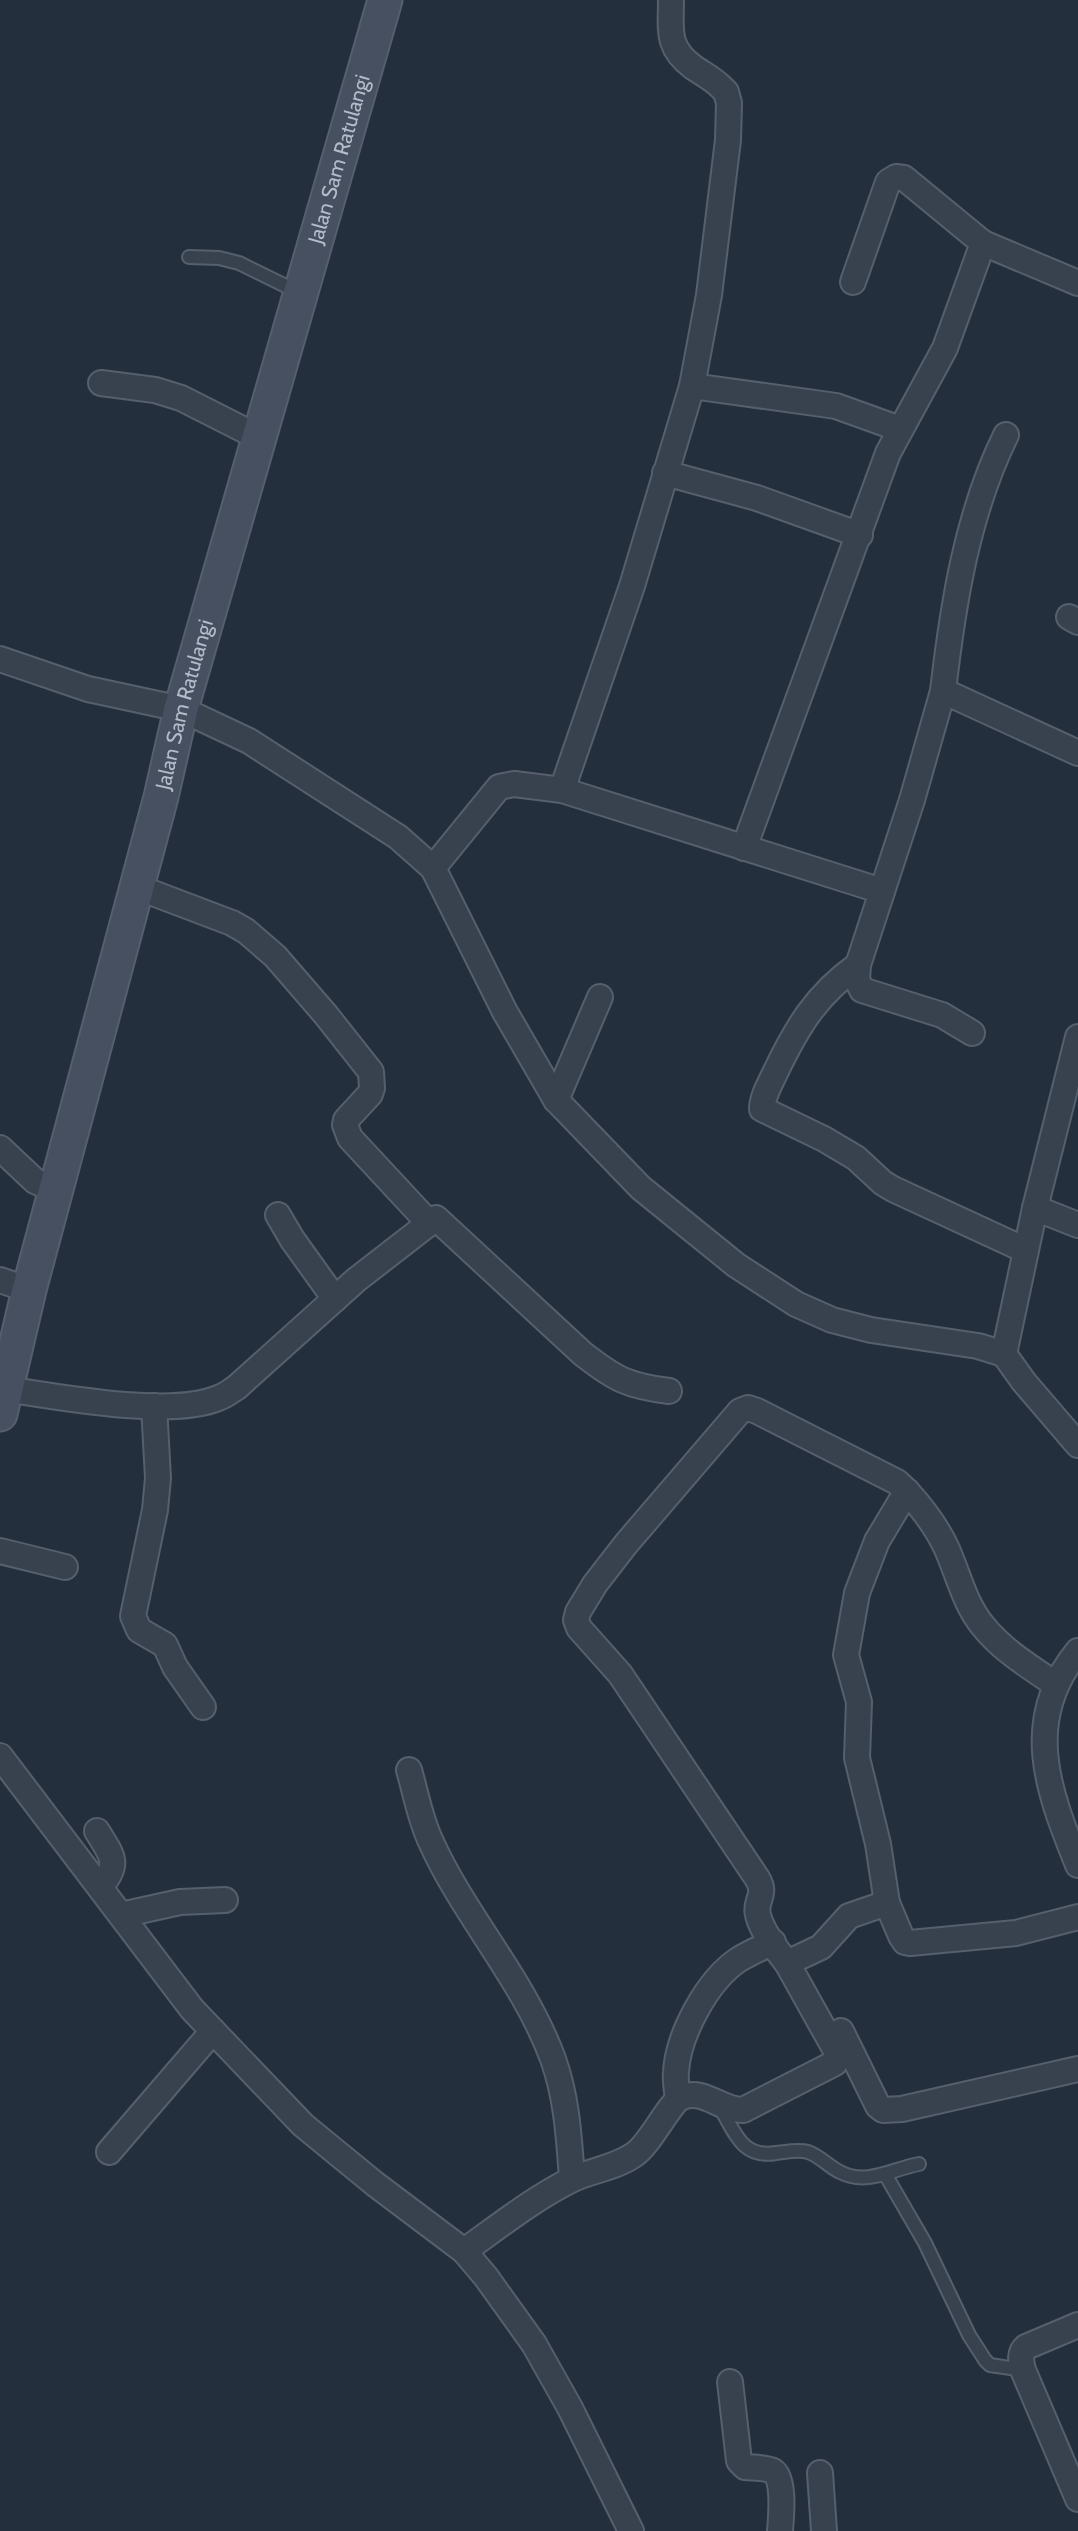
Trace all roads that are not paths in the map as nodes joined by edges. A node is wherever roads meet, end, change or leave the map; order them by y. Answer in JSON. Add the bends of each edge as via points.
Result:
{"nodes":[{"id":1,"x":385,"y":0,"type":"edge"},
{"id":2,"x":671,"y":0,"type":"edge"},
{"id":3,"x":982,"y":243,"type":"junction"},
{"id":4,"x":189,"y":257,"type":"dead end"},
{"id":5,"x":853,"y":282,"type":"dead end"},
{"id":6,"x":1078,"y":283,"type":"edge"},
{"id":7,"x":301,"y":294,"type":"junction"},
{"id":8,"x":101,"y":383,"type":"dead end"},
{"id":9,"x":692,"y":386,"type":"junction"},
{"id":10,"x":900,"y":429,"type":"junction"},
{"id":11,"x":1006,"y":435,"type":"dead end"},
{"id":12,"x":260,"y":438,"type":"junction"},
{"id":13,"x":666,"y":473,"type":"junction"},
{"id":14,"x":859,"y":535,"type":"junction"},
{"id":15,"x":0,"y":659,"type":"edge"},
{"id":16,"x":943,"y":691,"type":"junction"},
{"id":17,"x":181,"y":709,"type":"junction"},
{"id":18,"x":1078,"y":753,"type":"edge"},
{"id":19,"x":562,"y":790,"type":"junction"},
{"id":20,"x":744,"y":848,"type":"junction"},
{"id":21,"x":433,"y":868,"type":"junction"},
{"id":22,"x":137,"y":887,"type":"junction"},
{"id":23,"x":882,"y":891,"type":"junction"},
{"id":24,"x":858,"y":965,"type":"junction"},
{"id":25,"x":600,"y":997,"type":"dead end"},
{"id":26,"x":972,"y":1033,"type":"dead end"},
{"id":27,"x":1078,"y":1037,"type":"edge"},
{"id":28,"x":555,"y":1100,"type":"junction"},
{"id":29,"x":0,"y":1148,"type":"edge"},
{"id":30,"x":57,"y":1191,"type":"junction"},
{"id":31,"x":1035,"y":1208,"type":"junction"},
{"id":32,"x":278,"y":1215,"type":"dead end"},
{"id":33,"x":429,"y":1223,"type":"junction"},
{"id":34,"x":1078,"y":1225,"type":"edge"},
{"id":35,"x":1026,"y":1250,"type":"junction"},
{"id":36,"x":15,"y":1285,"type":"edge"},
{"id":37,"x":345,"y":1290,"type":"junction"},
{"id":38,"x":1004,"y":1354,"type":"junction"},
{"id":39,"x":669,"y":1391,"type":"dead end"},
{"id":40,"x":3,"y":1402,"type":"edge"},
{"id":41,"x":154,"y":1406,"type":"junction"},
{"id":42,"x":1078,"y":1445,"type":"edge"},
{"id":43,"x":907,"y":1491,"type":"junction"},
{"id":44,"x":0,"y":1551,"type":"edge"},
{"id":45,"x":65,"y":1567,"type":"dead end"},
{"id":46,"x":1078,"y":1651,"type":"edge"},
{"id":47,"x":1055,"y":1684,"type":"junction"},
{"id":48,"x":203,"y":1707,"type":"dead end"},
{"id":49,"x":0,"y":1756,"type":"edge"},
{"id":50,"x":409,"y":1770,"type":"dead end"},
{"id":51,"x":97,"y":1831,"type":"dead end"},
{"id":52,"x":1078,"y":1865,"type":"edge"},
{"id":53,"x":100,"y":1887,"type":"junction"},
{"id":54,"x":225,"y":1900,"type":"dead end"},
{"id":55,"x":887,"y":1903,"type":"junction"},
{"id":56,"x":121,"y":1915,"type":"junction"},
{"id":57,"x":1078,"y":1917,"type":"edge"},
{"id":58,"x":773,"y":1942,"type":"junction"},
{"id":59,"x":788,"y":1963,"type":"junction"},
{"id":60,"x":829,"y":2006,"type":"dead end"},
{"id":61,"x":213,"y":2031,"type":"junction"},
{"id":62,"x":844,"y":2054,"type":"junction"},
{"id":63,"x":1078,"y":2069,"type":"edge"},
{"id":64,"x":678,"y":2099,"type":"junction"},
{"id":65,"x":718,"y":2103,"type":"junction"},
{"id":66,"x":109,"y":2151,"type":"dead end"},
{"id":67,"x":915,"y":2165,"type":"dead end"},
{"id":68,"x":888,"y":2174,"type":"junction"},
{"id":69,"x":572,"y":2179,"type":"junction"},
{"id":70,"x":464,"y":2251,"type":"junction"},
{"id":71,"x":1078,"y":2325,"type":"edge"},
{"id":72,"x":1020,"y":2369,"type":"junction"},
{"id":73,"x":730,"y":2382,"type":"dead end"},
{"id":74,"x":820,"y":2473,"type":"dead end"},
{"id":75,"x":1078,"y":2499,"type":"edge"},
{"id":76,"x":631,"y":2531,"type":"edge"},
{"id":77,"x":780,"y":2531,"type":"edge"},
{"id":78,"x":824,"y":2531,"type":"edge"}],
"edges":[{"from":1,"to":7,"type":"street","name":"Jalan Sam Ratulangi"},
{"from":2,"to":9,"type":"street","via":[[674,47],[726,92],[729,111],[709,295]]},
{"from":3,"to":5,"type":"street","via":[[904,178],[896,177],[888,183]]},
{"from":3,"to":6,"type":"street"},
{"from":3,"to":10,"type":"street","via":[[945,348]]},
{"from":4,"to":7,"type":"lane","via":[[239,263]]},
{"from":7,"to":12,"type":"street","name":"Jalan Sam Ratulangi"},
{"from":8,"to":12,"type":"street","via":[[181,398]]},
{"from":9,"to":10,"type":"street","via":[[836,406]]},
{"from":9,"to":13,"type":"street"},
{"from":10,"to":14,"type":"street"},
{"from":11,"to":16,"type":"street","via":[[990,467],[964,563]]},
{"from":12,"to":17,"type":"street","name":"Jalan Sam Ratulangi"},
{"from":13,"to":14,"type":"street","via":[[757,498]]},
{"from":13,"to":19,"type":"street"},
{"from":14,"to":20,"type":"street"},
{"from":15,"to":17,"type":"street","via":[[88,689]]},
{"from":16,"to":18,"type":"street"},
{"from":16,"to":23,"type":"street"},
{"from":17,"to":21,"type":"street","via":[[280,761],[398,837]]},
{"from":17,"to":22,"type":"street","name":"Jalan Sam Ratulangi"},
{"from":19,"to":20,"type":"street"},
{"from":19,"to":21,"type":"street","via":[[514,784],[499,787]]},
{"from":20,"to":23,"type":"street"},
{"from":21,"to":28,"type":"street"},
{"from":22,"to":30,"type":"street","name":"Jalan Sam Ratulangi"},
{"from":22,"to":33,"type":"street","via":[[246,931],[275,956],[365,1062],[372,1077],[370,1094],[346,1120],[350,1139]]},
{"from":23,"to":24,"type":"street"},
{"from":24,"to":26,"type":"street","via":[[862,990],[942,1015]]},
{"from":24,"to":35,"type":"street","via":[[834,982],[802,1021],[762,1109],[856,1158],[892,1189]]},
{"from":25,"to":28,"type":"street"},
{"from":27,"to":31,"type":"street"},
{"from":28,"to":38,"type":"street","via":[[641,1188],[736,1265],[796,1304],[870,1330]]},
{"from":29,"to":30,"type":"street","via":[[35,1181]]},
{"from":30,"to":36,"type":"street","name":"Jalan Sam Ratulangi"},
{"from":31,"to":34,"type":"street"},
{"from":31,"to":35,"type":"street"},
{"from":32,"to":37,"type":"street","via":[[292,1239]]},
{"from":33,"to":37,"type":"street"},
{"from":33,"to":39,"type":"street","via":[[436,1218],[608,1373],[636,1387]]},
{"from":35,"to":38,"type":"street"},
{"from":36,"to":40,"type":"street","name":"Jalan Sam Ratulangi"},
{"from":37,"to":41,"type":"street","via":[[237,1387],[217,1399]]},
{"from":38,"to":42,"type":"street"},
{"from":40,"to":41,"type":"street","via":[[59,1398]]},
{"from":41,"to":48,"type":"street","via":[[155,1510],[133,1616],[139,1630],[165,1646]]},
{"from":43,"to":47,"type":"street","via":[[946,1547],[963,1593],[984,1627]]},
{"from":43,"to":55,"type":"street","via":[[877,1541],[857,1593],[846,1655],[859,1702],[858,1766]]},
{"from":43,"to":58,"type":"street","via":[[884,1474],[757,1411],[744,1409],[626,1544],[576,1615],[577,1625],[620,1674],[762,1886],[758,1916]]},
{"from":44,"to":45,"type":"street"},
{"from":46,"to":47,"type":"street"},
{"from":47,"to":52,"type":"street","via":[[1044,1736],[1046,1771]]},
{"from":49,"to":53,"type":"street"},
{"from":50,"to":69,"type":"street","via":[[430,1840],[535,2018],[553,2060],[568,2115]]},
{"from":51,"to":53,"type":"street","via":[[114,1865]]},
{"from":53,"to":56,"type":"street"},
{"from":54,"to":56,"type":"street","via":[[180,1902]]},
{"from":55,"to":57,"type":"street","via":[[901,1936],[910,1943],[1016,1933]]},
{"from":55,"to":59,"type":"street","via":[[849,1916],[821,1947]]},
{"from":56,"to":61,"type":"street"},
{"from":58,"to":59,"type":"street"},
{"from":58,"to":64,"type":"street","via":[[737,1961],[703,1998],[681,2042],[675,2075]]},
{"from":59,"to":62,"type":"street"},
{"from":60,"to":62,"type":"street"},
{"from":61,"to":66,"type":"street"},
{"from":61,"to":70,"type":"street","via":[[303,2125]]},
{"from":62,"to":63,"type":"street","via":[[877,2106],[890,2111]]},
{"from":62,"to":65,"type":"street","via":[[747,2109]]},
{"from":64,"to":65,"type":"street","via":[[694,2095]]},
{"from":64,"to":69,"type":"street","via":[[636,2154]]},
{"from":65,"to":68,"type":"lane","via":[[744,2146],[753,2152],[802,2151],[853,2178]]},
{"from":67,"to":68,"type":"lane"},
{"from":68,"to":72,"type":"lane","via":[[975,2345],[990,2365]]},
{"from":69,"to":70,"type":"street"},
{"from":70,"to":76,"type":"street","via":[[534,2344]]},
{"from":71,"to":72,"type":"street","via":[[1026,2347]]},
{"from":72,"to":75,"type":"street"},
{"from":73,"to":77,"type":"street","via":[[739,2460],[745,2467],[776,2473]]},
{"from":74,"to":78,"type":"street"}]}
